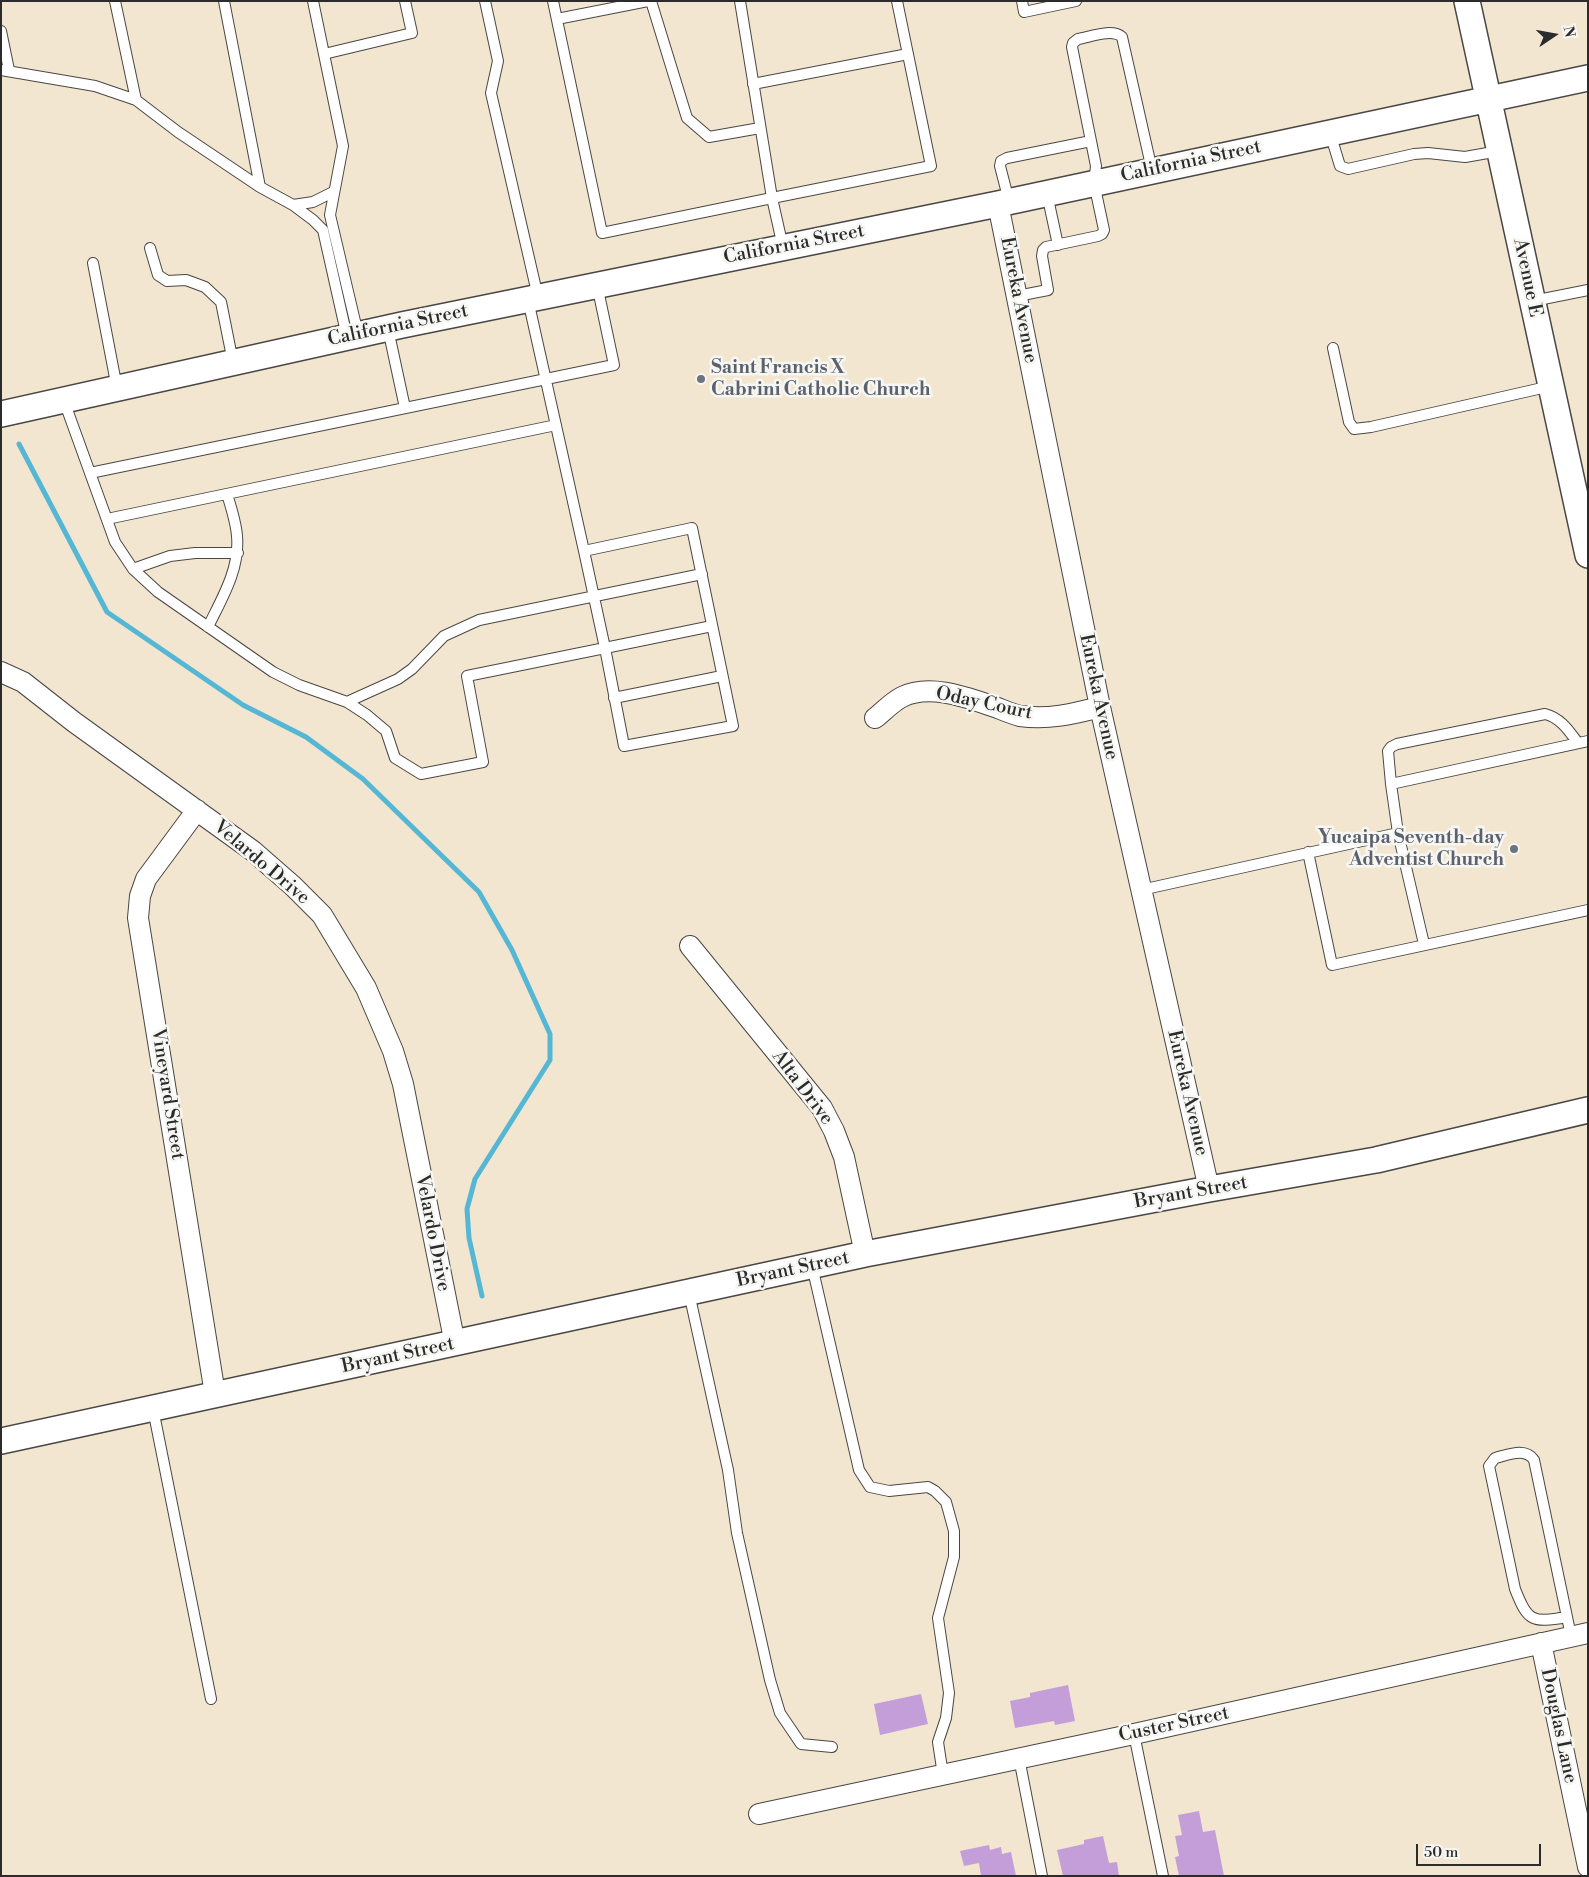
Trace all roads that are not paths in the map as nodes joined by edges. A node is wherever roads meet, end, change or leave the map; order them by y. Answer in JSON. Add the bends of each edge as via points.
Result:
{"nodes":[{"id":1,"x":115,"y":1,"type":"edge"},
{"id":2,"x":224,"y":1,"type":"edge"},
{"id":3,"x":313,"y":1,"type":"edge"},
{"id":4,"x":405,"y":1,"type":"edge"},
{"id":5,"x":485,"y":1,"type":"edge"},
{"id":6,"x":553,"y":1,"type":"edge"},
{"id":7,"x":650,"y":1,"type":"edge"},
{"id":8,"x":740,"y":1,"type":"edge"},
{"id":9,"x":897,"y":1,"type":"edge"},
{"id":10,"x":1022,"y":1,"type":"edge"},
{"id":11,"x":1076,"y":1,"type":"edge"},
{"id":12,"x":1468,"y":1,"type":"edge"},
{"id":13,"x":557,"y":19,"type":"junction"},
{"id":14,"x":1,"y":32,"type":"edge"},
{"id":15,"x":324,"y":54,"type":"junction"},
{"id":16,"x":908,"y":54,"type":"junction"},
{"id":17,"x":5,"y":70,"type":"edge"},
{"id":18,"x":1588,"y":78,"type":"edge"},
{"id":19,"x":753,"y":84,"type":"junction"},
{"id":20,"x":1488,"y":98,"type":"junction"},
{"id":21,"x":136,"y":100,"type":"junction"},
{"id":22,"x":760,"y":128,"type":"junction"},
{"id":23,"x":1330,"y":132,"type":"junction"},
{"id":24,"x":1091,"y":141,"type":"junction"},
{"id":25,"x":1499,"y":150,"type":"junction"},
{"id":26,"x":1152,"y":171,"type":"junction"},
{"id":27,"x":1094,"y":183,"type":"junction"},
{"id":28,"x":260,"y":187,"type":"junction"},
{"id":29,"x":333,"y":192,"type":"junction"},
{"id":30,"x":1046,"y":193,"type":"junction"},
{"id":31,"x":772,"y":198,"type":"junction"},
{"id":32,"x":1003,"y":203,"type":"junction"},
{"id":33,"x":293,"y":205,"type":"junction"},
{"id":34,"x":1058,"y":245,"type":"junction"},
{"id":35,"x":783,"y":247,"type":"junction"},
{"id":36,"x":150,"y":248,"type":"dead end"},
{"id":37,"x":93,"y":263,"type":"dead end"},
{"id":38,"x":596,"y":285,"type":"junction"},
{"id":39,"x":1588,"y":290,"type":"edge"},
{"id":40,"x":1017,"y":296,"type":"junction"},
{"id":41,"x":533,"y":298,"type":"junction"},
{"id":42,"x":1532,"y":302,"type":"junction"},
{"id":43,"x":387,"y":328,"type":"junction"},
{"id":44,"x":353,"y":336,"type":"junction"},
{"id":45,"x":1333,"y":348,"type":"dead end"},
{"id":46,"x":233,"y":363,"type":"junction"},
{"id":47,"x":546,"y":379,"type":"junction"},
{"id":48,"x":1551,"y":386,"type":"junction"},
{"id":49,"x":117,"y":388,"type":"junction"},
{"id":50,"x":63,"y":400,"type":"junction"},
{"id":51,"x":406,"y":408,"type":"junction"},
{"id":52,"x":1,"y":414,"type":"edge"},
{"id":53,"x":556,"y":425,"type":"junction"},
{"id":54,"x":90,"y":473,"type":"junction"},
{"id":55,"x":227,"y":494,"type":"junction"},
{"id":56,"x":107,"y":519,"type":"junction"},
{"id":57,"x":584,"y":551,"type":"junction"},
{"id":58,"x":238,"y":553,"type":"junction"},
{"id":59,"x":1588,"y":555,"type":"edge"},
{"id":60,"x":133,"y":569,"type":"junction"},
{"id":61,"x":702,"y":574,"type":"junction"},
{"id":62,"x":594,"y":596,"type":"junction"},
{"id":63,"x":712,"y":626,"type":"junction"},
{"id":64,"x":208,"y":627,"type":"junction"},
{"id":65,"x":605,"y":648,"type":"junction"},
{"id":66,"x":1,"y":672,"type":"edge"},
{"id":67,"x":722,"y":676,"type":"junction"},
{"id":68,"x":614,"y":698,"type":"junction"},
{"id":69,"x":347,"y":702,"type":"junction"},
{"id":70,"x":1100,"y":707,"type":"junction"},
{"id":71,"x":875,"y":718,"type":"dead end"},
{"id":72,"x":1583,"y":742,"type":"edge"},
{"id":73,"x":1391,"y":784,"type":"junction"},
{"id":74,"x":197,"y":810,"type":"junction"},
{"id":75,"x":1398,"y":832,"type":"junction"},
{"id":76,"x":1308,"y":852,"type":"junction"},
{"id":77,"x":1141,"y":890,"type":"junction"},
{"id":78,"x":1588,"y":910,"type":"edge"},
{"id":79,"x":1424,"y":944,"type":"junction"},
{"id":80,"x":690,"y":946,"type":"dead end"},
{"id":81,"x":1588,"y":1110,"type":"edge"},
{"id":82,"x":1209,"y":1189,"type":"junction"},
{"id":83,"x":865,"y":1254,"type":"junction"},
{"id":84,"x":812,"y":1266,"type":"junction"},
{"id":85,"x":690,"y":1293,"type":"junction"},
{"id":86,"x":454,"y":1344,"type":"junction"},
{"id":87,"x":215,"y":1394,"type":"junction"},
{"id":88,"x":152,"y":1408,"type":"junction"},
{"id":89,"x":1,"y":1441,"type":"edge"},
{"id":90,"x":1575,"y":1629,"type":"edge"},
{"id":91,"x":1541,"y":1643,"type":"junction"},
{"id":92,"x":211,"y":1699,"type":"dead end"},
{"id":93,"x":1134,"y":1734,"type":"junction"},
{"id":94,"x":832,"y":1747,"type":"dead end"},
{"id":95,"x":1019,"y":1758,"type":"junction"},
{"id":96,"x":943,"y":1774,"type":"junction"},
{"id":97,"x":759,"y":1814,"type":"dead end"},
{"id":98,"x":1588,"y":1867,"type":"edge"},
{"id":99,"x":1042,"y":1876,"type":"edge"},
{"id":100,"x":1164,"y":1876,"type":"edge"}],
"edges":[{"from":1,"to":21,"type":"lane"},
{"from":2,"to":28,"type":"lane"},
{"from":3,"to":15,"type":"lane"},
{"from":4,"to":15,"type":"lane","via":[[412,33]]},
{"from":5,"to":41,"type":"lane","via":[[498,60],[491,93]]},
{"from":6,"to":13,"type":"lane"},
{"from":7,"to":13,"type":"lane"},
{"from":7,"to":22,"type":"lane","via":[[687,118],[709,137]]},
{"from":8,"to":19,"type":"lane"},
{"from":9,"to":16,"type":"lane"},
{"from":10,"to":11,"type":"lane","via":[[1024,12]]},
{"from":12,"to":20,"type":"street","name":"Avenue E"},
{"from":13,"to":31,"type":"lane","via":[[602,234]]},
{"from":14,"to":17,"type":"lane"},
{"from":15,"to":29,"type":"lane","via":[[343,146]]},
{"from":16,"to":19,"type":"lane"},
{"from":16,"to":31,"type":"lane","via":[[931,166]]},
{"from":17,"to":21,"type":"lane","via":[[95,86]]},
{"from":18,"to":20,"type":"street","name":"California Street"},
{"from":19,"to":22,"type":"lane"},
{"from":20,"to":23,"type":"street","name":"California Street"},
{"from":20,"to":25,"type":"street","name":"Avenue E"},
{"from":21,"to":28,"type":"lane"},
{"from":22,"to":31,"type":"lane"},
{"from":23,"to":25,"type":"lane","via":[[1340,166],[1348,169],[1414,154],[1465,157]]},
{"from":23,"to":26,"type":"street","name":"California Street"},
{"from":24,"to":26,"type":"lane","via":[[1072,47],[1078,39],[1118,33],[1122,37]]},
{"from":24,"to":27,"type":"lane","via":[[1096,166]]},
{"from":24,"to":32,"type":"lane","via":[[1001,161]]},
{"from":25,"to":42,"type":"street","name":"Avenue E"},
{"from":26,"to":27,"type":"street","name":"California Street"},
{"from":27,"to":30,"type":"street","name":"California Street"},
{"from":27,"to":34,"type":"lane","via":[[1104,230],[1102,234]]},
{"from":28,"to":33,"type":"lane"},
{"from":29,"to":33,"type":"lane","via":[[313,202]]},
{"from":29,"to":44,"type":"lane","via":[[330,214]]},
{"from":30,"to":32,"type":"street","name":"California Street"},
{"from":30,"to":34,"type":"lane"},
{"from":31,"to":35,"type":"lane"},
{"from":32,"to":35,"type":"street","name":"California Street"},
{"from":32,"to":40,"type":"street","name":"Eureka Avenue"},
{"from":33,"to":44,"type":"lane","via":[[323,230]]},
{"from":34,"to":40,"type":"lane","via":[[1043,250],[1048,290]]},
{"from":35,"to":38,"type":"street","name":"California Street"},
{"from":36,"to":46,"type":"lane","via":[[158,275],[167,281],[186,280],[205,287],[221,302]]},
{"from":37,"to":49,"type":"lane"},
{"from":38,"to":41,"type":"street","name":"California Street"},
{"from":38,"to":47,"type":"lane","via":[[614,365]]},
{"from":39,"to":42,"type":"lane"},
{"from":40,"to":70,"type":"street","name":"Eureka Avenue"},
{"from":41,"to":43,"type":"street","name":"California Street"},
{"from":41,"to":47,"type":"lane"},
{"from":42,"to":48,"type":"street","name":"Avenue E"},
{"from":43,"to":44,"type":"street","name":"California Street"},
{"from":43,"to":51,"type":"lane"},
{"from":44,"to":46,"type":"street","name":"California Street"},
{"from":45,"to":48,"type":"lane","via":[[1349,422],[1354,429]]},
{"from":46,"to":49,"type":"street","name":"California Street"},
{"from":47,"to":51,"type":"lane"},
{"from":47,"to":53,"type":"lane"},
{"from":48,"to":59,"type":"street","name":"Avenue E"},
{"from":49,"to":50,"type":"street","name":"California Street"},
{"from":50,"to":52,"type":"street","name":"California Street"},
{"from":50,"to":54,"type":"lane"},
{"from":51,"to":54,"type":"lane"},
{"from":53,"to":55,"type":"lane"},
{"from":53,"to":57,"type":"lane"},
{"from":54,"to":56,"type":"lane"},
{"from":55,"to":56,"type":"lane"},
{"from":55,"to":58,"type":"lane"},
{"from":56,"to":60,"type":"lane","via":[[116,542]]},
{"from":57,"to":61,"type":"lane","via":[[692,528]]},
{"from":57,"to":62,"type":"lane"},
{"from":58,"to":60,"type":"lane","via":[[170,556]]},
{"from":58,"to":64,"type":"lane","via":[[230,581]]},
{"from":60,"to":64,"type":"lane","via":[[158,592]]},
{"from":61,"to":62,"type":"lane"},
{"from":61,"to":63,"type":"lane"},
{"from":62,"to":65,"type":"lane"},
{"from":62,"to":69,"type":"lane","via":[[464,625],[444,636],[405,674]]},
{"from":63,"to":65,"type":"lane"},
{"from":63,"to":67,"type":"lane"},
{"from":64,"to":69,"type":"lane","via":[[273,672]]},
{"from":65,"to":68,"type":"lane"},
{"from":65,"to":69,"type":"lane","via":[[467,676],[483,762],[421,774],[395,758],[386,731]]},
{"from":66,"to":74,"type":"street","name":"Velardo Drive","via":[[23,682]]},
{"from":67,"to":68,"type":"lane"},
{"from":67,"to":68,"type":"lane","via":[[733,726],[624,746]]},
{"from":70,"to":71,"type":"street","name":"Oday Court","via":[[1063,716],[1019,716],[974,700],[929,692],[902,697]]},
{"from":70,"to":77,"type":"street","name":"Eureka Avenue"},
{"from":72,"to":73,"type":"lane"},
{"from":72,"to":73,"type":"lane","via":[[1562,722],[1545,714],[1397,744],[1388,751]]},
{"from":73,"to":75,"type":"lane"},
{"from":74,"to":86,"type":"street","name":"Velardo Drive","via":[[260,857],[322,915],[366,988],[393,1051],[403,1084]]},
{"from":74,"to":87,"type":"street","name":"Vineyard Street","via":[[146,879],[138,918]]},
{"from":75,"to":76,"type":"lane"},
{"from":75,"to":79,"type":"lane"},
{"from":76,"to":77,"type":"lane"},
{"from":76,"to":79,"type":"lane","via":[[1332,965]]},
{"from":77,"to":82,"type":"street","name":"Eureka Avenue"},
{"from":78,"to":79,"type":"lane"},
{"from":80,"to":83,"type":"street","name":"Alta Drive","via":[[822,1108],[844,1157]]},
{"from":81,"to":82,"type":"street","name":"Bryant Street","via":[[1376,1160]]},
{"from":82,"to":83,"type":"street","name":"Bryant Street"},
{"from":83,"to":84,"type":"street","name":"Bryant Street"},
{"from":84,"to":85,"type":"street","name":"Bryant Street"},
{"from":84,"to":96,"type":"lane","via":[[859,1470],[870,1487],[890,1491],[928,1487],[935,1491],[946,1502],[954,1531],[954,1557],[938,1618],[949,1693],[946,1718],[938,1742]]},
{"from":85,"to":86,"type":"street","name":"Bryant Street"},
{"from":85,"to":94,"type":"lane","via":[[728,1470],[737,1533],[780,1713],[801,1744]]},
{"from":86,"to":87,"type":"street","name":"Bryant Street"},
{"from":87,"to":88,"type":"street","name":"Bryant Street"},
{"from":88,"to":89,"type":"street","name":"Bryant Street"},
{"from":88,"to":92,"type":"lane"},
{"from":90,"to":90,"type":"lane","via":[[1560,1582],[1534,1460],[1524,1452],[1495,1458],[1489,1466],[1515,1589],[1521,1603],[1534,1619]]},
{"from":90,"to":91,"type":"street","name":"Custer Street"},
{"from":91,"to":93,"type":"street","name":"Custer Street"},
{"from":91,"to":98,"type":"street","name":"Douglas Lane"},
{"from":93,"to":95,"type":"street","name":"Custer Street"},
{"from":93,"to":100,"type":"lane"},
{"from":95,"to":96,"type":"street","name":"Custer Street"},
{"from":95,"to":99,"type":"lane"},
{"from":96,"to":97,"type":"street","name":"Custer Street"}]}
